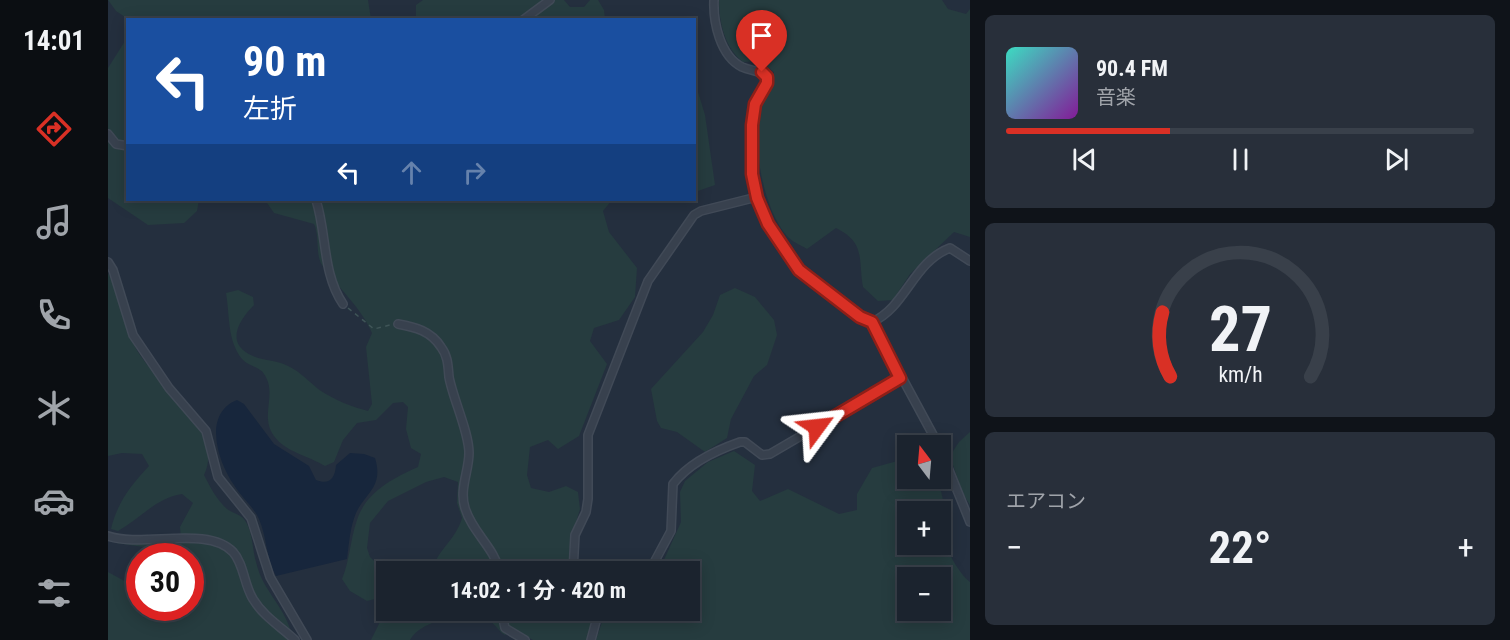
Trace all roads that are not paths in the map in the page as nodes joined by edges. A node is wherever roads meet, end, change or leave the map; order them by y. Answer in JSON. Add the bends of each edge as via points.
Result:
{"nodes":[{"id":1,"x":550,"y":0,"type":"edge"},
{"id":2,"x":714,"y":0,"type":"edge"},
{"id":3,"x":526,"y":18,"type":"edge"},
{"id":4,"x":108,"y":134,"type":"edge"},
{"id":5,"x":126,"y":146,"type":"edge"},
{"id":6,"x":757,"y":198,"type":"junction"},
{"id":7,"x":316,"y":201,"type":"edge"},
{"id":8,"x":970,"y":261,"type":"edge"},
{"id":9,"x":108,"y":262,"type":"edge"},
{"id":10,"x":343,"y":304,"type":"road end"},
{"id":11,"x":872,"y":322,"type":"junction"},
{"id":12,"x":398,"y":324,"type":"road end"},
{"id":13,"x":900,"y":378,"type":"junction"},
{"id":14,"x":933,"y":435,"type":"edge"},
{"id":15,"x":951,"y":474,"type":"edge"},
{"id":16,"x":970,"y":522,"type":"edge"},
{"id":17,"x":108,"y":536,"type":"edge"},
{"id":18,"x":496,"y":561,"type":"edge"},
{"id":19,"x":574,"y":561,"type":"edge"},
{"id":20,"x":656,"y":561,"type":"edge"},
{"id":21,"x":503,"y":621,"type":"edge"},
{"id":22,"x":594,"y":621,"type":"edge"},
{"id":23,"x":295,"y":640,"type":"edge"},
{"id":24,"x":307,"y":640,"type":"edge"},
{"id":25,"x":525,"y":640,"type":"edge"},
{"id":26,"x":591,"y":640,"type":"edge"}],
"edges":[{"from":1,"to":3,"type":"street"},
{"from":2,"to":6,"type":"street","via":[[721,43],[727,54],[738,65],[767,77],[755,104],[752,125],[752,174]]},
{"from":4,"to":5,"type":"street","via":[[116,144]]},
{"from":6,"to":11,"type":"street","via":[[768,224],[799,270]]},
{"from":6,"to":19,"type":"street","via":[[694,215],[648,281],[588,435],[588,499],[575,535]]},
{"from":7,"to":10,"type":"street","via":[[330,271]]},
{"from":8,"to":11,"type":"street","via":[[950,248],[942,251],[916,274],[893,307]]},
{"from":9,"to":24,"type":"street","via":[[133,335],[169,388],[206,430],[218,477],[251,518],[270,577]]},
{"from":11,"to":13,"type":"street"},
{"from":12,"to":18,"type":"street","via":[[419,328],[440,344],[447,356],[469,453],[464,474],[464,506]]},
{"from":13,"to":14,"type":"street"},
{"from":13,"to":20,"type":"street","via":[[770,454],[740,442],[704,459],[677,478],[673,484],[671,531]]},
{"from":15,"to":16,"type":"street"},
{"from":17,"to":23,"type":"street","via":[[203,539],[225,547],[237,559],[260,610]]},
{"from":21,"to":25,"type":"street","via":[[505,628]]},
{"from":22,"to":26,"type":"street"}]}
